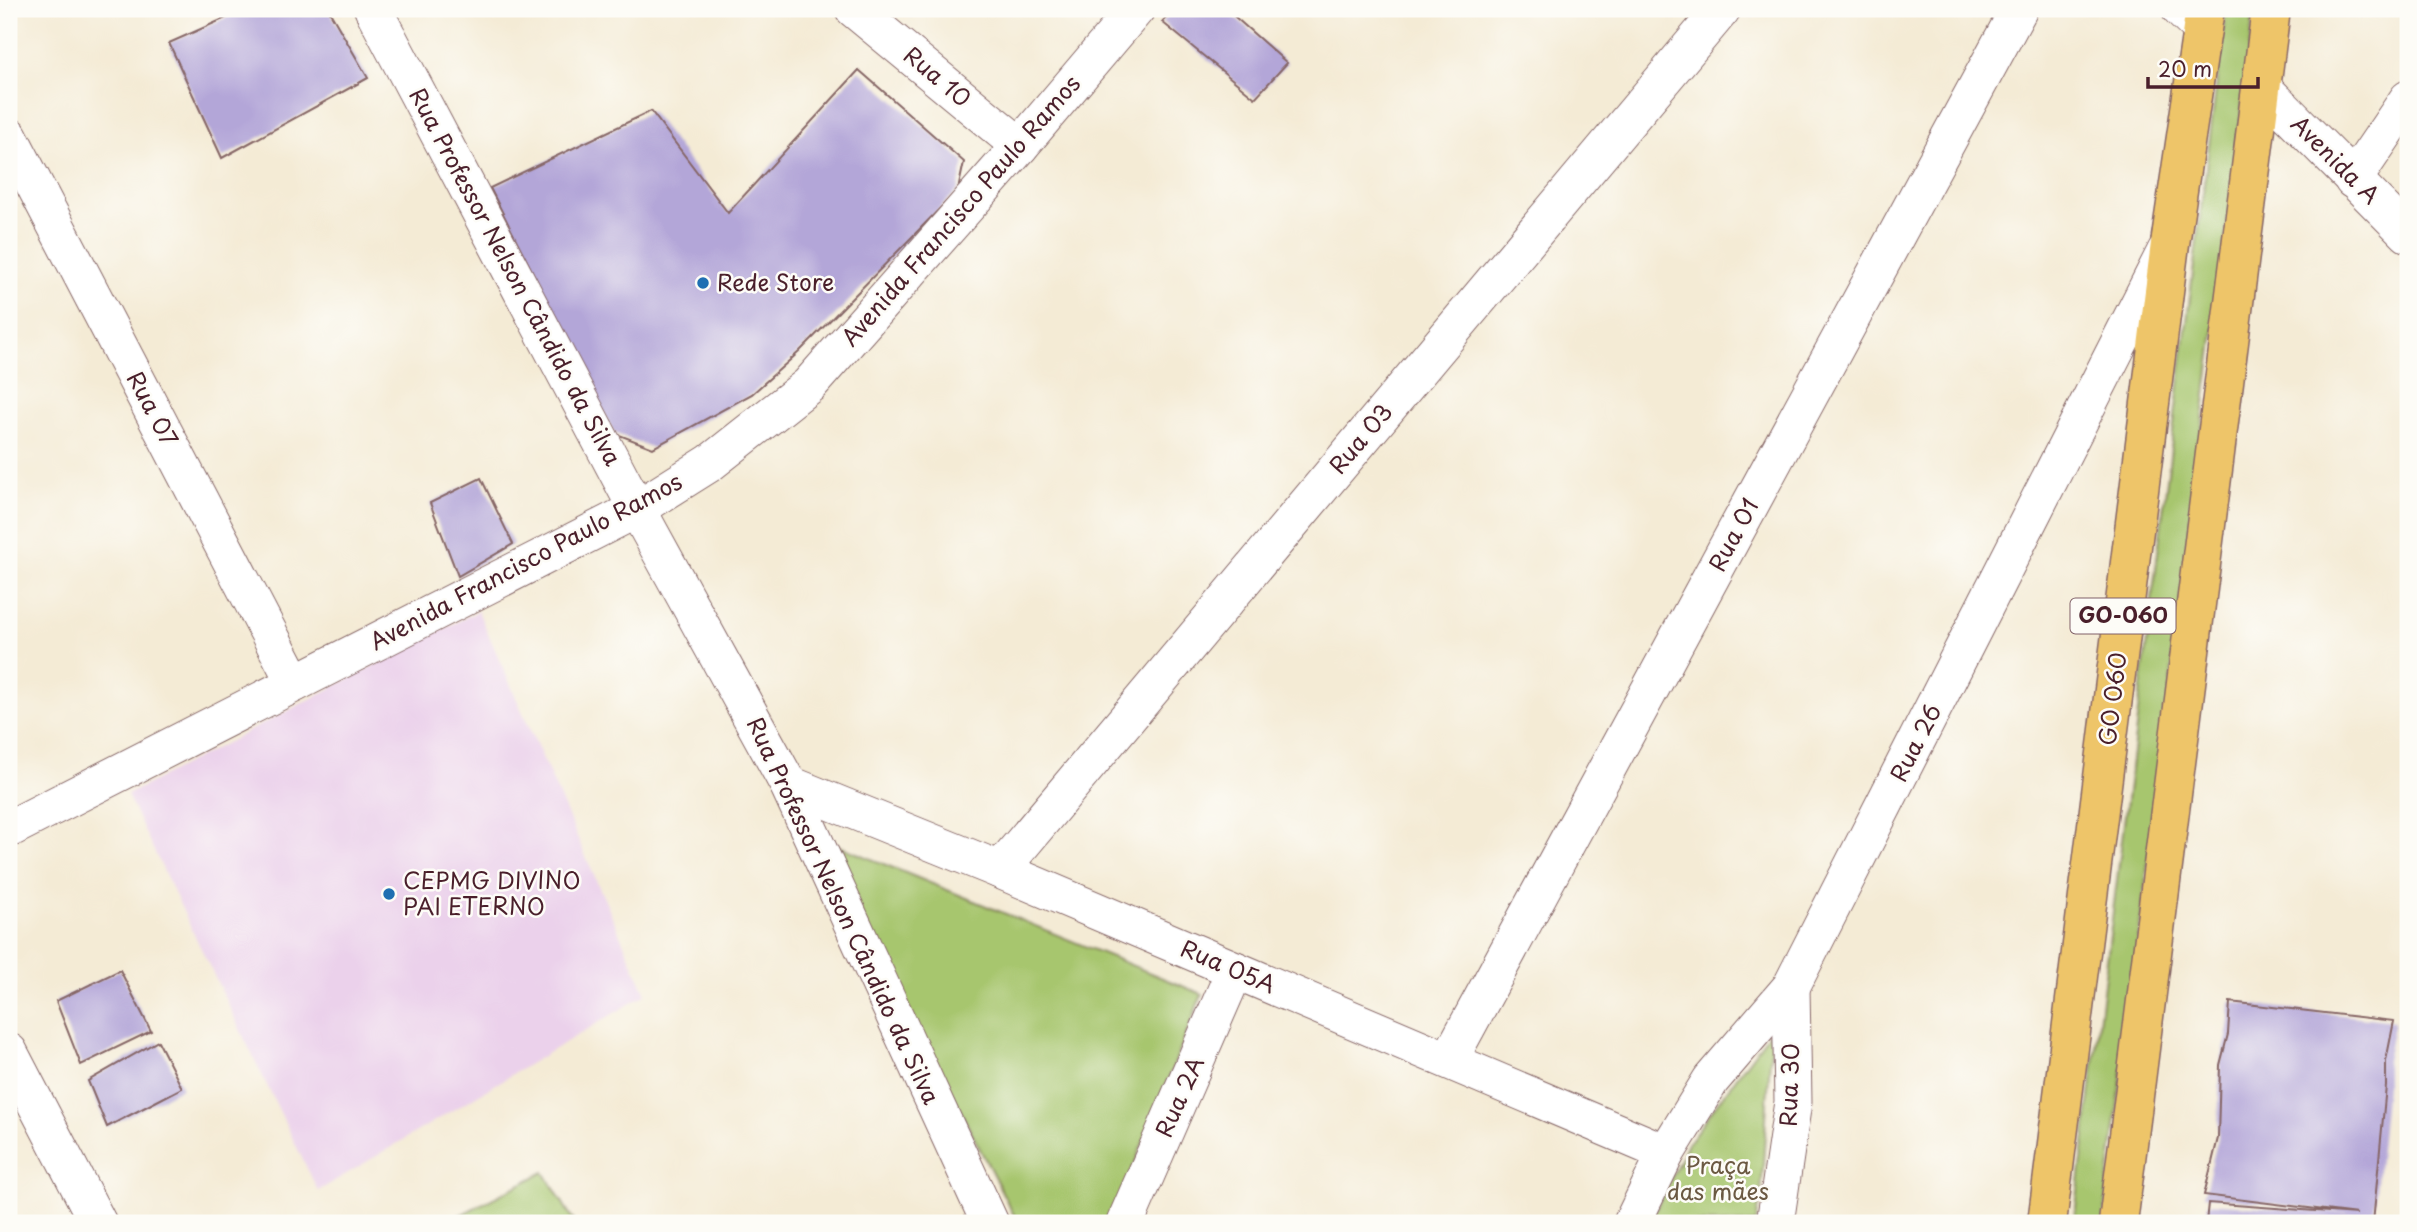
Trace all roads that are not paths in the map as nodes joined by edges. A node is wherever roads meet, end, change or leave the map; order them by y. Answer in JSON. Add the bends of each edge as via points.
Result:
{"nodes":[{"id":1,"x":373,"y":9,"type":"edge"},
{"id":2,"x":854,"y":9,"type":"edge"},
{"id":3,"x":1136,"y":9,"type":"edge"},
{"id":4,"x":1722,"y":9,"type":"edge"},
{"id":5,"x":2019,"y":9,"type":"edge"},
{"id":6,"x":2271,"y":9,"type":"edge"},
{"id":7,"x":2196,"y":16,"type":"edge"},
{"id":8,"x":2261,"y":86,"type":"junction"},
{"id":9,"x":2408,"y":99,"type":"edge"},
{"id":10,"x":9,"y":136,"type":"edge"},
{"id":11,"x":1020,"y":146,"type":"junction"},
{"id":12,"x":2353,"y":180,"type":"junction"},
{"id":13,"x":2408,"y":234,"type":"edge"},
{"id":14,"x":2170,"y":244,"type":"junction"},
{"id":15,"x":637,"y":509,"type":"junction"},
{"id":16,"x":295,"y":683,"type":"junction"},
{"id":17,"x":788,"y":784,"type":"junction"},
{"id":18,"x":9,"y":829,"type":"edge"},
{"id":19,"x":1000,"y":870,"type":"junction"},
{"id":20,"x":1235,"y":970,"type":"junction"},
{"id":21,"x":1791,"y":987,"type":"junction"},
{"id":22,"x":9,"y":1052,"type":"edge"},
{"id":23,"x":1449,"y":1060,"type":"junction"},
{"id":24,"x":1666,"y":1153,"type":"junction"},
{"id":25,"x":98,"y":1223,"type":"edge"},
{"id":26,"x":990,"y":1223,"type":"edge"},
{"id":27,"x":1125,"y":1223,"type":"edge"},
{"id":28,"x":1632,"y":1223,"type":"edge"},
{"id":29,"x":1775,"y":1223,"type":"edge"},
{"id":30,"x":2048,"y":1223,"type":"edge"},
{"id":31,"x":2118,"y":1223,"type":"edge"}],
"edges":[{"from":1,"to":15,"type":"street","name":"Rua Professor Nelson Cândido da Silva"},
{"from":2,"to":11,"type":"street","name":"Rua 10"},
{"from":3,"to":11,"type":"street","name":"Avenida Francisco Paulo Ramos"},
{"from":4,"to":19,"type":"street","name":"Rua 03"},
{"from":5,"to":23,"type":"street","name":"Rua 01"},
{"from":6,"to":8,"type":"main road","number":"GO-060"},
{"from":7,"to":14,"type":"main road","name":"GO 060","number":"GO-060"},
{"from":8,"to":12,"type":"street","name":"Avenida A"},
{"from":8,"to":31,"type":"main road","number":"GO-060"},
{"from":9,"to":12,"type":"street"},
{"from":10,"to":16,"type":"street","name":"Rua 07"},
{"from":11,"to":15,"type":"street","name":"Avenida Francisco Paulo Ramos","via":[[809,385],[710,463]]},
{"from":12,"to":13,"type":"street","name":"Avenida A"},
{"from":14,"to":21,"type":"street","name":"Rua 26"},
{"from":14,"to":30,"type":"main road","name":"GO 060","number":"GO-060"},
{"from":15,"to":16,"type":"street","name":"Avenida Francisco Paulo Ramos"},
{"from":15,"to":17,"type":"street","name":"Rua Professor Nelson Cândido da Silva"},
{"from":16,"to":18,"type":"street","name":"Avenida Francisco Paulo Ramos"},
{"from":17,"to":19,"type":"street","name":"Rua 05A"},
{"from":17,"to":26,"type":"street","name":"Rua Professor Nelson Cândido da Silva"},
{"from":19,"to":20,"type":"street","name":"Rua 05A"},
{"from":20,"to":23,"type":"street","name":"Rua 05A"},
{"from":20,"to":27,"type":"street","name":"Rua 2A"},
{"from":21,"to":24,"type":"street","name":"Rua 26","via":[[1711,1080]]},
{"from":21,"to":29,"type":"street","name":"Rua 30","via":[[1793,1102]]},
{"from":22,"to":25,"type":"street"},
{"from":23,"to":24,"type":"street","name":"Rua 05A"},
{"from":24,"to":28,"type":"street","name":"Rua 26"}]}
